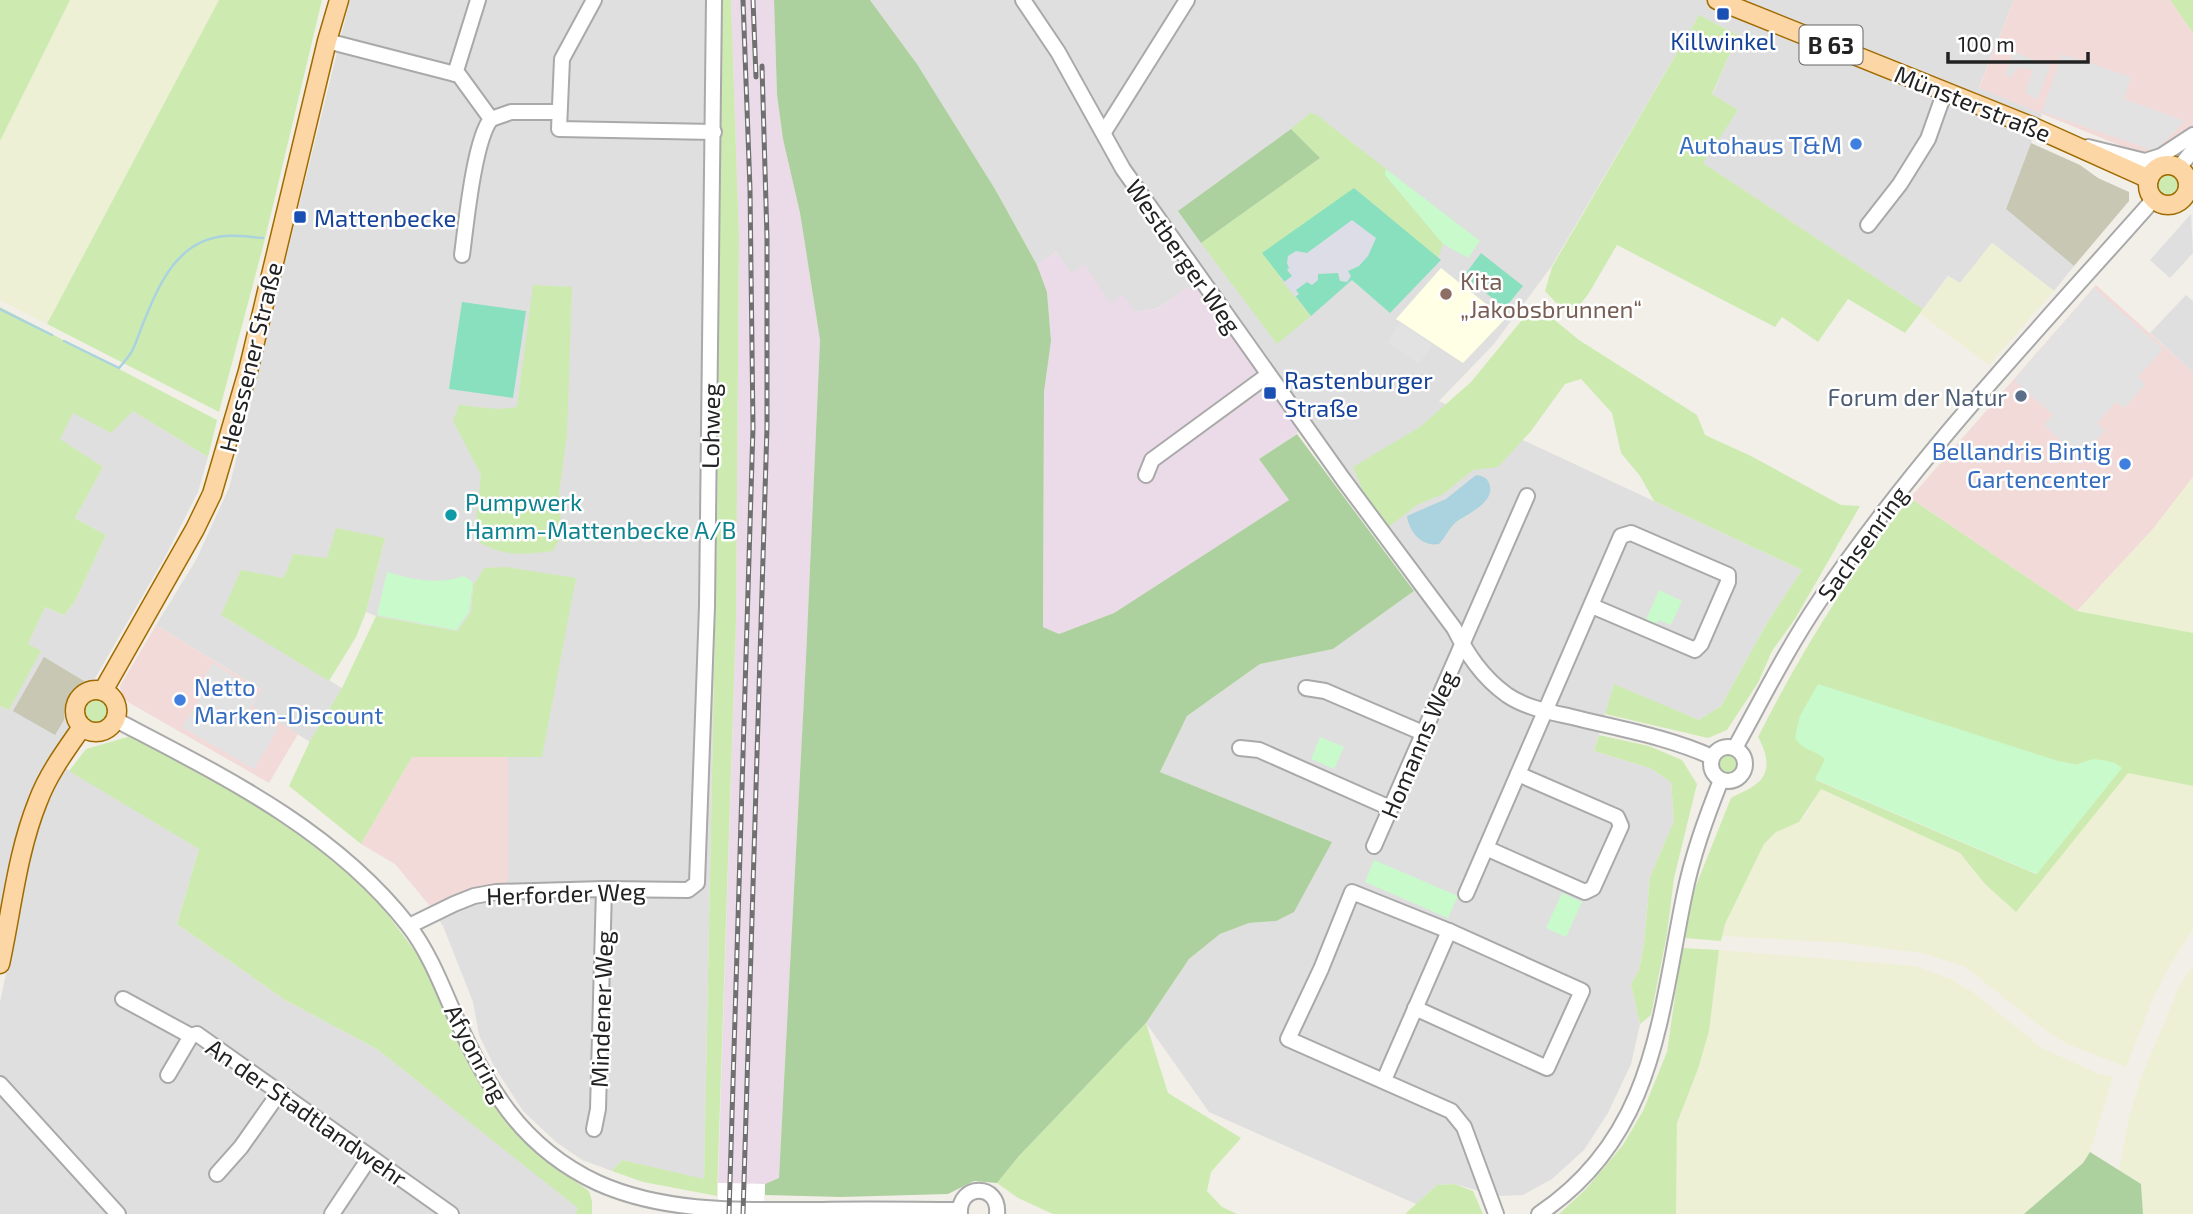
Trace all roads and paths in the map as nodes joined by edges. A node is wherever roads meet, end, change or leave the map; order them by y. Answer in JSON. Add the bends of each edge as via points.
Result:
{"nodes":[{"id":1,"x":339,"y":0,"type":"edge"},
{"id":2,"x":478,"y":0,"type":"edge"},
{"id":3,"x":594,"y":0,"type":"edge"},
{"id":4,"x":714,"y":0,"type":"edge"},
{"id":5,"x":1023,"y":0,"type":"edge"},
{"id":6,"x":1187,"y":0,"type":"edge"},
{"id":7,"x":1717,"y":0,"type":"edge"},
{"id":8,"x":327,"y":41,"type":"junction"},
{"id":9,"x":454,"y":74,"type":"junction"},
{"id":10,"x":1945,"y":91,"type":"junction"},
{"id":11,"x":559,"y":112,"type":"junction"},
{"id":12,"x":491,"y":119,"type":"junction"},
{"id":13,"x":714,"y":132,"type":"junction"},
{"id":14,"x":1104,"y":132,"type":"junction"},
{"id":15,"x":2193,"y":135,"type":"edge"},
{"id":16,"x":2074,"y":145,"type":"junction"},
{"id":17,"x":2193,"y":150,"type":"edge"},
{"id":18,"x":2178,"y":169,"type":"junction"},
{"id":19,"x":2149,"y":179,"type":"junction"},
{"id":20,"x":2189,"y":198,"type":"edge"},
{"id":21,"x":2154,"y":199,"type":"junction"},
{"id":22,"x":1868,"y":225,"type":"dead end"},
{"id":23,"x":462,"y":255,"type":"dead end"},
{"id":24,"x":1268,"y":374,"type":"junction"},
{"id":25,"x":1146,"y":475,"type":"dead end"},
{"id":26,"x":1527,"y":496,"type":"dead end"},
{"id":27,"x":1592,"y":606,"type":"junction"},
{"id":28,"x":1462,"y":643,"type":"junction"},
{"id":29,"x":1306,"y":688,"type":"dead end"},
{"id":30,"x":103,"y":691,"type":"junction"},
{"id":31,"x":1546,"y":711,"type":"junction"},
{"id":32,"x":116,"y":720,"type":"junction"},
{"id":33,"x":82,"y":727,"type":"junction"},
{"id":34,"x":1423,"y":733,"type":"junction"},
{"id":35,"x":1240,"y":748,"type":"dead end"},
{"id":36,"x":1735,"y":748,"type":"junction"},
{"id":37,"x":1712,"y":757,"type":"junction"},
{"id":38,"x":1518,"y":774,"type":"junction"},
{"id":39,"x":1721,"y":780,"type":"junction"},
{"id":40,"x":1390,"y":808,"type":"junction"},
{"id":41,"x":1374,"y":846,"type":"dead end"},
{"id":42,"x":1486,"y":848,"type":"junction"},
{"id":43,"x":604,"y":889,"type":"junction"},
{"id":44,"x":688,"y":890,"type":"joint"},
{"id":45,"x":1466,"y":894,"type":"dead end"},
{"id":46,"x":409,"y":926,"type":"junction"},
{"id":47,"x":1449,"y":931,"type":"junction"},
{"id":48,"x":0,"y":964,"type":"edge"},
{"id":49,"x":123,"y":999,"type":"dead end"},
{"id":50,"x":1415,"y":1009,"type":"junction"},
{"id":51,"x":191,"y":1036,"type":"junction"},
{"id":52,"x":168,"y":1075,"type":"dead end"},
{"id":53,"x":1384,"y":1080,"type":"junction"},
{"id":54,"x":0,"y":1084,"type":"edge"},
{"id":55,"x":279,"y":1093,"type":"junction"},
{"id":56,"x":594,"y":1129,"type":"dead end"},
{"id":57,"x":370,"y":1157,"type":"junction"},
{"id":58,"x":217,"y":1174,"type":"dead end"},
{"id":59,"x":960,"y":1212,"type":"edge"},
{"id":60,"x":1002,"y":1213,"type":"edge"},
{"id":61,"x":118,"y":1214,"type":"edge"},
{"id":62,"x":332,"y":1214,"type":"edge"},
{"id":63,"x":451,"y":1214,"type":"edge"},
{"id":64,"x":1496,"y":1214,"type":"edge"},
{"id":65,"x":1539,"y":1214,"type":"edge"}],
"edges":[{"from":1,"to":8,"type":"main road","name":"Heessener Straße"},
{"from":2,"to":9,"type":"street"},
{"from":3,"to":11,"type":"street","via":[[562,60]]},
{"from":4,"to":13,"type":"street","name":"Lohweg"},
{"from":5,"to":14,"type":"street","name":"Westberger Weg"},
{"from":6,"to":14,"type":"street"},
{"from":7,"to":10,"type":"main road","name":"Münsterstraße","number":"B 63"},
{"from":8,"to":9,"type":"street"},
{"from":8,"to":30,"type":"main road","name":"Heessener Straße","via":[[248,371],[212,494]]},
{"from":9,"to":12,"type":"street"},
{"from":10,"to":16,"type":"main road","name":"Münsterstraße","number":"B 63"},
{"from":10,"to":22,"type":"street","via":[[1928,139]]},
{"from":11,"to":12,"type":"street","via":[[511,112]]},
{"from":11,"to":13,"type":"street","via":[[559,129]]},
{"from":12,"to":23,"type":"street","via":[[478,149]]},
{"from":13,"to":44,"type":"street","name":"Lohweg","via":[[702,767],[698,876],[694,888]]},
{"from":14,"to":24,"type":"street","name":"Westberger Weg","via":[[1123,169]]},
{"from":15,"to":16,"type":"street","via":[[2145,161]]},
{"from":16,"to":19,"type":"main road","name":"Münsterstraße","number":"B 63"},
{"from":17,"to":18,"type":"street"},
{"from":18,"to":19,"type":"main road","via":[[2159,167]]},
{"from":18,"to":20,"type":"main road","via":[[2186,179]]},
{"from":19,"to":21,"type":"main road"},
{"from":20,"to":21,"type":"main road","via":[[2168,205]]},
{"from":21,"to":36,"type":"street","name":"Sachsenring","via":[[1968,406],[1893,499],[1819,602]]},
{"from":24,"to":25,"type":"street","via":[[1152,460]]},
{"from":24,"to":28,"type":"street","name":"Westberger Weg"},
{"from":26,"to":28,"type":"street","name":"Homanns Weg"},
{"from":27,"to":27,"type":"street","via":[[1626,533],[1728,575],[1695,650]]},
{"from":27,"to":31,"type":"street"},
{"from":28,"to":31,"type":"street","name":"Westberger Weg","via":[[1490,682],[1516,700]]},
{"from":28,"to":34,"type":"street","name":"Homanns Weg"},
{"from":29,"to":34,"type":"street","via":[[1325,691]]},
{"from":30,"to":32,"type":"main road","via":[[117,706]]},
{"from":30,"to":33,"type":"main road","name":"Heessener Straße","via":[[89,691],[78,701],[75,715]]},
{"from":31,"to":37,"type":"street","name":"Westberger Weg","via":[[1681,744]]},
{"from":31,"to":38,"type":"street"},
{"from":32,"to":33,"type":"main road","via":[[101,732]]},
{"from":32,"to":46,"type":"street","name":"Afyonring","via":[[265,802],[320,838],[358,870]]},
{"from":33,"to":48,"type":"main road","via":[[38,799]]},
{"from":34,"to":40,"type":"street","name":"Homanns Weg"},
{"from":35,"to":40,"type":"street","via":[[1259,750]]},
{"from":36,"to":37,"type":"street","via":[[1722,748]]},
{"from":36,"to":39,"type":"street","via":[[1744,756],[1744,772],[1737,779]]},
{"from":37,"to":39,"type":"street","via":[[1712,771]]},
{"from":38,"to":42,"type":"street"},
{"from":38,"to":42,"type":"street","via":[[1617,817],[1621,825],[1593,888],[1585,891]]},
{"from":39,"to":65,"type":"street","via":[[1690,870],[1662,1020],[1646,1075],[1617,1135],[1585,1176]]},
{"from":40,"to":41,"type":"street","name":"Homanns Weg"},
{"from":42,"to":45,"type":"street"},
{"from":43,"to":44,"type":"street","name":"Herforder Weg"},
{"from":43,"to":46,"type":"street","name":"Herforder Weg","via":[[496,892],[454,904]]},
{"from":43,"to":56,"type":"street","name":"Mindener Weg"},
{"from":46,"to":59,"type":"street","name":"Afyonring","via":[[494,1094],[533,1140],[598,1184],[640,1199],[696,1208]]},
{"from":47,"to":50,"type":"street"},
{"from":47,"to":50,"type":"street","via":[[1582,991],[1547,1068]]},
{"from":47,"to":53,"type":"street","via":[[1352,891],[1288,1039]]},
{"from":49,"to":51,"type":"street","name":"An der Stadtlandwehr"},
{"from":50,"to":53,"type":"street"},
{"from":51,"to":52,"type":"street"},
{"from":51,"to":55,"type":"street","name":"An der Stadtlandwehr","via":[[197,1034]]},
{"from":53,"to":64,"type":"street","via":[[1451,1111],[1458,1119]]},
{"from":54,"to":61,"type":"street"},
{"from":55,"to":57,"type":"street","name":"An der Stadtlandwehr"},
{"from":55,"to":58,"type":"street"},
{"from":57,"to":62,"type":"street"},
{"from":57,"to":63,"type":"street","name":"An der Stadtlandwehr"},
{"from":59,"to":60,"type":"street","via":[[965,1196],[979,1191],[993,1197]]}]}
